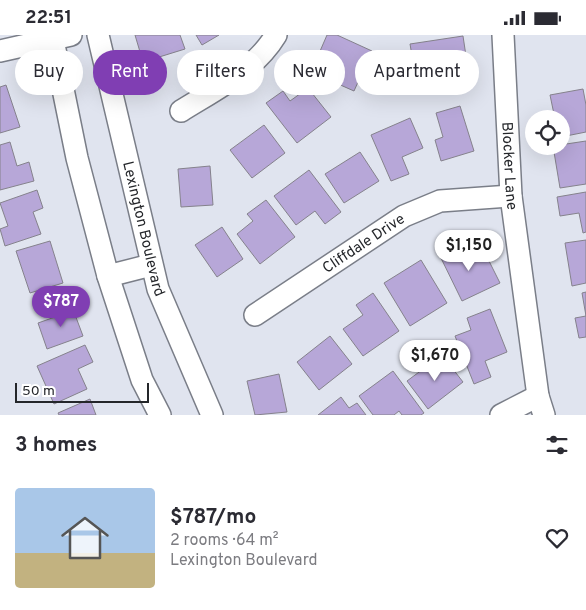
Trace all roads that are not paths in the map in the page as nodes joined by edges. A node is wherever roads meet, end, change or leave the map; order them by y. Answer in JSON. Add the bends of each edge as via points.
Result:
{"nodes":[{"id":1,"x":98,"y":35,"type":"edge"},
{"id":2,"x":276,"y":35,"type":"edge"},
{"id":3,"x":502,"y":35,"type":"edge"},
{"id":4,"x":58,"y":36,"type":"edge"},
{"id":5,"x":0,"y":51,"type":"edge"},
{"id":6,"x":181,"y":111,"type":"dead end"},
{"id":7,"x":511,"y":196,"type":"junction"},
{"id":8,"x":151,"y":265,"type":"junction"},
{"id":9,"x":108,"y":276,"type":"junction"},
{"id":10,"x":255,"y":315,"type":"dead end"},
{"id":11,"x":541,"y":406,"type":"edge"},
{"id":12,"x":160,"y":415,"type":"edge"},
{"id":13,"x":212,"y":415,"type":"edge"},
{"id":14,"x":501,"y":415,"type":"edge"}],
"edges":[{"from":1,"to":8,"type":"street","name":"Lexington Boulevard"},
{"from":2,"to":6,"type":"street","via":[[267,49],[244,71]]},
{"from":3,"to":7,"type":"street","name":"Blocker Lane"},
{"from":4,"to":5,"type":"street"},
{"from":4,"to":9,"type":"street","via":[[77,158]]},
{"from":7,"to":10,"type":"street","name":"Cliffdale Drive","via":[[440,201],[404,216]]},
{"from":7,"to":11,"type":"street","name":"Blocker Lane"},
{"from":8,"to":9,"type":"street"},
{"from":8,"to":13,"type":"street","name":"Lexington Boulevard","via":[[158,289]]},
{"from":9,"to":12,"type":"street","via":[[142,380]]},
{"from":11,"to":14,"type":"street"}]}
